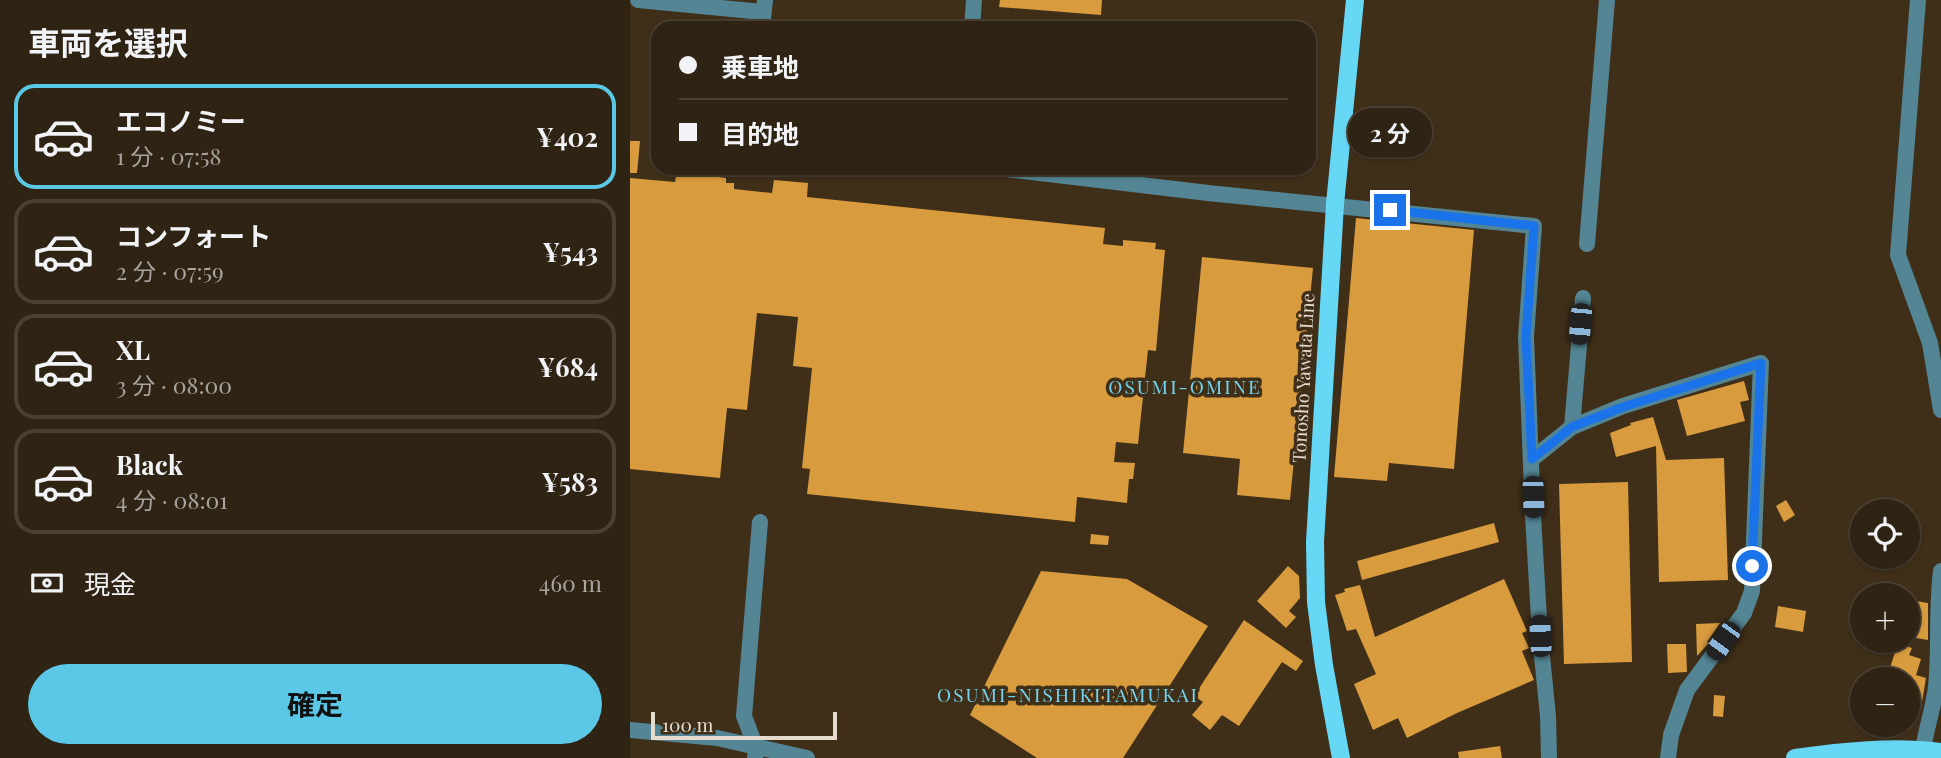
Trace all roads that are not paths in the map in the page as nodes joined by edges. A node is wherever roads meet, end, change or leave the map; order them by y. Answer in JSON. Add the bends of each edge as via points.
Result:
{"nodes":[{"id":1,"x":638,"y":0,"type":"edge"},
{"id":2,"x":974,"y":0,"type":"edge"},
{"id":3,"x":1355,"y":0,"type":"edge"},
{"id":4,"x":1607,"y":0,"type":"edge"},
{"id":5,"x":1919,"y":0,"type":"edge"},
{"id":6,"x":763,"y":13,"type":"edge"},
{"id":7,"x":972,"y":21,"type":"edge"},
{"id":8,"x":1058,"y":175,"type":"edge"},
{"id":9,"x":1335,"y":205,"type":"junction"},
{"id":10,"x":1587,"y":244,"type":"dead end"},
{"id":11,"x":1583,"y":298,"type":"dead end"},
{"id":12,"x":1941,"y":410,"type":"edge"},
{"id":13,"x":1572,"y":427,"type":"junction"},
{"id":14,"x":1532,"y":459,"type":"junction"},
{"id":15,"x":760,"y":522,"type":"dead end"},
{"id":16,"x":1941,"y":571,"type":"edge"},
{"id":17,"x":630,"y":730,"type":"edge"},
{"id":18,"x":756,"y":753,"type":"edge"},
{"id":19,"x":1929,"y":753,"type":"edge"},
{"id":20,"x":807,"y":758,"type":"edge"},
{"id":21,"x":1341,"y":758,"type":"edge"},
{"id":22,"x":1549,"y":758,"type":"edge"},
{"id":23,"x":1668,"y":758,"type":"edge"},
{"id":24,"x":1795,"y":758,"type":"edge"}],
"edges":[{"from":1,"to":6,"type":"street"},
{"from":2,"to":7,"type":"street"},
{"from":3,"to":9,"type":"main road","name":"Tonosho Yawata Line"},
{"from":4,"to":10,"type":"street"},
{"from":5,"to":12,"type":"street","via":[[1898,255],[1930,343]]},
{"from":8,"to":9,"type":"street"},
{"from":9,"to":14,"type":"street","via":[[1534,226],[1526,337]]},
{"from":9,"to":21,"type":"main road","name":"Tonosho Yawata Line","via":[[1315,542],[1322,652]]},
{"from":11,"to":13,"type":"street"},
{"from":13,"to":14,"type":"street"},
{"from":13,"to":23,"type":"street","via":[[1761,363],[1752,592],[1744,613],[1687,690]]},
{"from":14,"to":22,"type":"street"},
{"from":15,"to":18,"type":"street","via":[[744,716]]},
{"from":16,"to":19,"type":"street"},
{"from":17,"to":18,"type":"street","via":[[717,738]]},
{"from":18,"to":20,"type":"street"},
{"from":19,"to":24,"type":"main road","via":[[1842,751]]}]}
